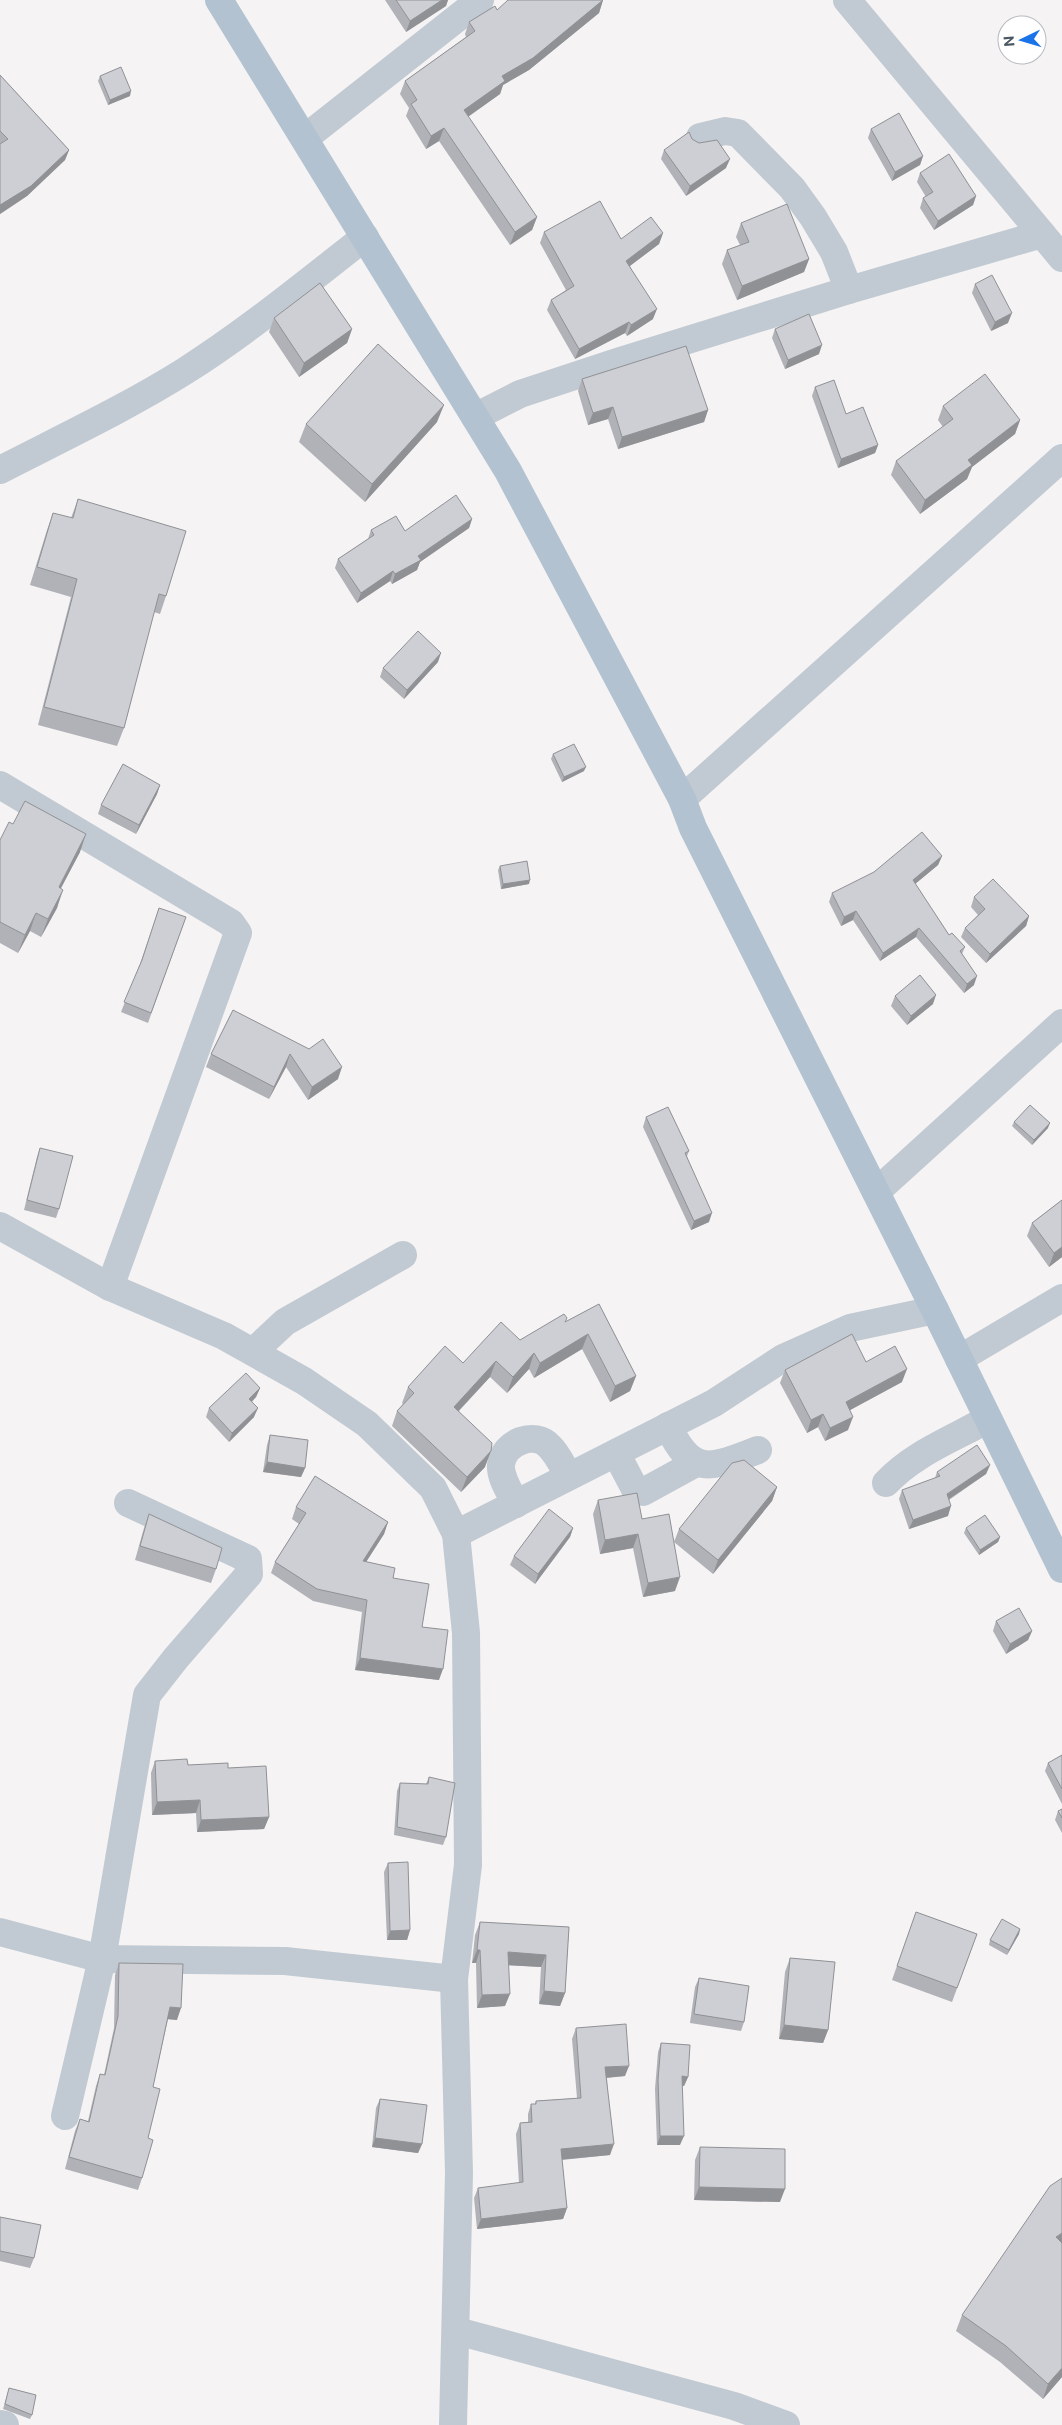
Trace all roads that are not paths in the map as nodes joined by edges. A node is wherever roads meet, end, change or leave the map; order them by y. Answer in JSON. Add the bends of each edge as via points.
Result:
{"nodes":[{"id":1,"x":219,"y":0,"type":"edge"},
{"id":2,"x":480,"y":0,"type":"edge"},
{"id":3,"x":847,"y":0,"type":"edge"},
{"id":4,"x":700,"y":137,"type":"dead end"},
{"id":5,"x":305,"y":138,"type":"junction"},
{"id":6,"x":1042,"y":234,"type":"junction"},
{"id":7,"x":365,"y":237,"type":"junction"},
{"id":8,"x":1062,"y":258,"type":"edge"},
{"id":9,"x":849,"y":290,"type":"junction"},
{"id":10,"x":475,"y":417,"type":"junction"},
{"id":11,"x":1062,"y":458,"type":"edge"},
{"id":12,"x":0,"y":470,"type":"edge"},
{"id":13,"x":0,"y":785,"type":"edge"},
{"id":14,"x":682,"y":799,"type":"junction"},
{"id":15,"x":1062,"y":1023,"type":"edge"},
{"id":16,"x":876,"y":1192,"type":"junction"},
{"id":17,"x":0,"y":1226,"type":"edge"},
{"id":18,"x":403,"y":1255,"type":"dead end"},
{"id":19,"x":110,"y":1287,"type":"junction"},
{"id":20,"x":1062,"y":1298,"type":"edge"},
{"id":21,"x":935,"y":1310,"type":"junction"},
{"id":22,"x":253,"y":1352,"type":"junction"},
{"id":23,"x":959,"y":1359,"type":"junction"},
{"id":24,"x":988,"y":1419,"type":"junction"},
{"id":25,"x":668,"y":1426,"type":"junction"},
{"id":26,"x":758,"y":1450,"type":"dead end"},
{"id":27,"x":616,"y":1453,"type":"junction"},
{"id":28,"x":696,"y":1463,"type":"junction"},
{"id":29,"x":569,"y":1476,"type":"junction"},
{"id":30,"x":886,"y":1483,"type":"dead end"},
{"id":31,"x":128,"y":1503,"type":"dead end"},
{"id":32,"x":516,"y":1504,"type":"junction"},
{"id":33,"x":456,"y":1534,"type":"junction"},
{"id":34,"x":1062,"y":1569,"type":"edge"},
{"id":35,"x":0,"y":1932,"type":"edge"},
{"id":36,"x":102,"y":1960,"type":"junction"},
{"id":37,"x":454,"y":1979,"type":"junction"},
{"id":38,"x":65,"y":2116,"type":"dead end"},
{"id":39,"x":457,"y":2331,"type":"junction"},
{"id":40,"x":0,"y":2424,"type":"edge"},
{"id":41,"x":5,"y":2425,"type":"edge"},
{"id":42,"x":453,"y":2425,"type":"edge"},
{"id":43,"x":786,"y":2425,"type":"edge"}],
"edges":[{"from":1,"to":5,"type":"main road"},
{"from":2,"to":5,"type":"street"},
{"from":3,"to":6,"type":"street"},
{"from":4,"to":9,"type":"street","via":[[726,131],[738,133],[792,188],[834,252]]},
{"from":5,"to":7,"type":"main road"},
{"from":6,"to":8,"type":"street"},
{"from":6,"to":9,"type":"street"},
{"from":7,"to":10,"type":"main road"},
{"from":7,"to":12,"type":"street","via":[[185,371]]},
{"from":9,"to":10,"type":"street","via":[[520,394]]},
{"from":10,"to":14,"type":"main road","via":[[508,470]]},
{"from":11,"to":14,"type":"street"},
{"from":13,"to":19,"type":"street","via":[[230,923],[238,933]]},
{"from":14,"to":16,"type":"main road","via":[[693,828]]},
{"from":15,"to":16,"type":"street"},
{"from":16,"to":21,"type":"main road"},
{"from":17,"to":19,"type":"street"},
{"from":18,"to":22,"type":"street","via":[[285,1322]]},
{"from":19,"to":22,"type":"street","via":[[224,1336]]},
{"from":20,"to":23,"type":"street"},
{"from":21,"to":23,"type":"main road"},
{"from":21,"to":25,"type":"street","via":[[850,1328],[783,1358],[714,1403]]},
{"from":22,"to":33,"type":"street","via":[[304,1381],[367,1424],[433,1488]]},
{"from":23,"to":24,"type":"main road"},
{"from":24,"to":30,"type":"street","via":[[919,1455]]},
{"from":24,"to":34,"type":"main road"},
{"from":25,"to":27,"type":"street"},
{"from":25,"to":28,"type":"street","via":[[677,1446]]},
{"from":26,"to":28,"type":"street","via":[[726,1462]]},
{"from":27,"to":28,"type":"street","via":[[635,1489],[643,1492]]},
{"from":27,"to":29,"type":"street"},
{"from":29,"to":32,"type":"street"},
{"from":29,"to":32,"type":"street","via":[[550,1446],[535,1438],[514,1443],[504,1452],[501,1464],[502,1476]]},
{"from":31,"to":36,"type":"street","via":[[248,1558],[250,1565],[249,1574],[148,1695]]},
{"from":32,"to":33,"type":"street"},
{"from":33,"to":37,"type":"street","via":[[466,1633],[468,1865]]},
{"from":35,"to":36,"type":"street"},
{"from":36,"to":37,"type":"street","via":[[285,1961]]},
{"from":36,"to":38,"type":"street"},
{"from":37,"to":39,"type":"street","via":[[459,2173]]},
{"from":39,"to":42,"type":"street"},
{"from":39,"to":43,"type":"street","via":[[734,2406]]},
{"from":40,"to":41,"type":"street"}]}
